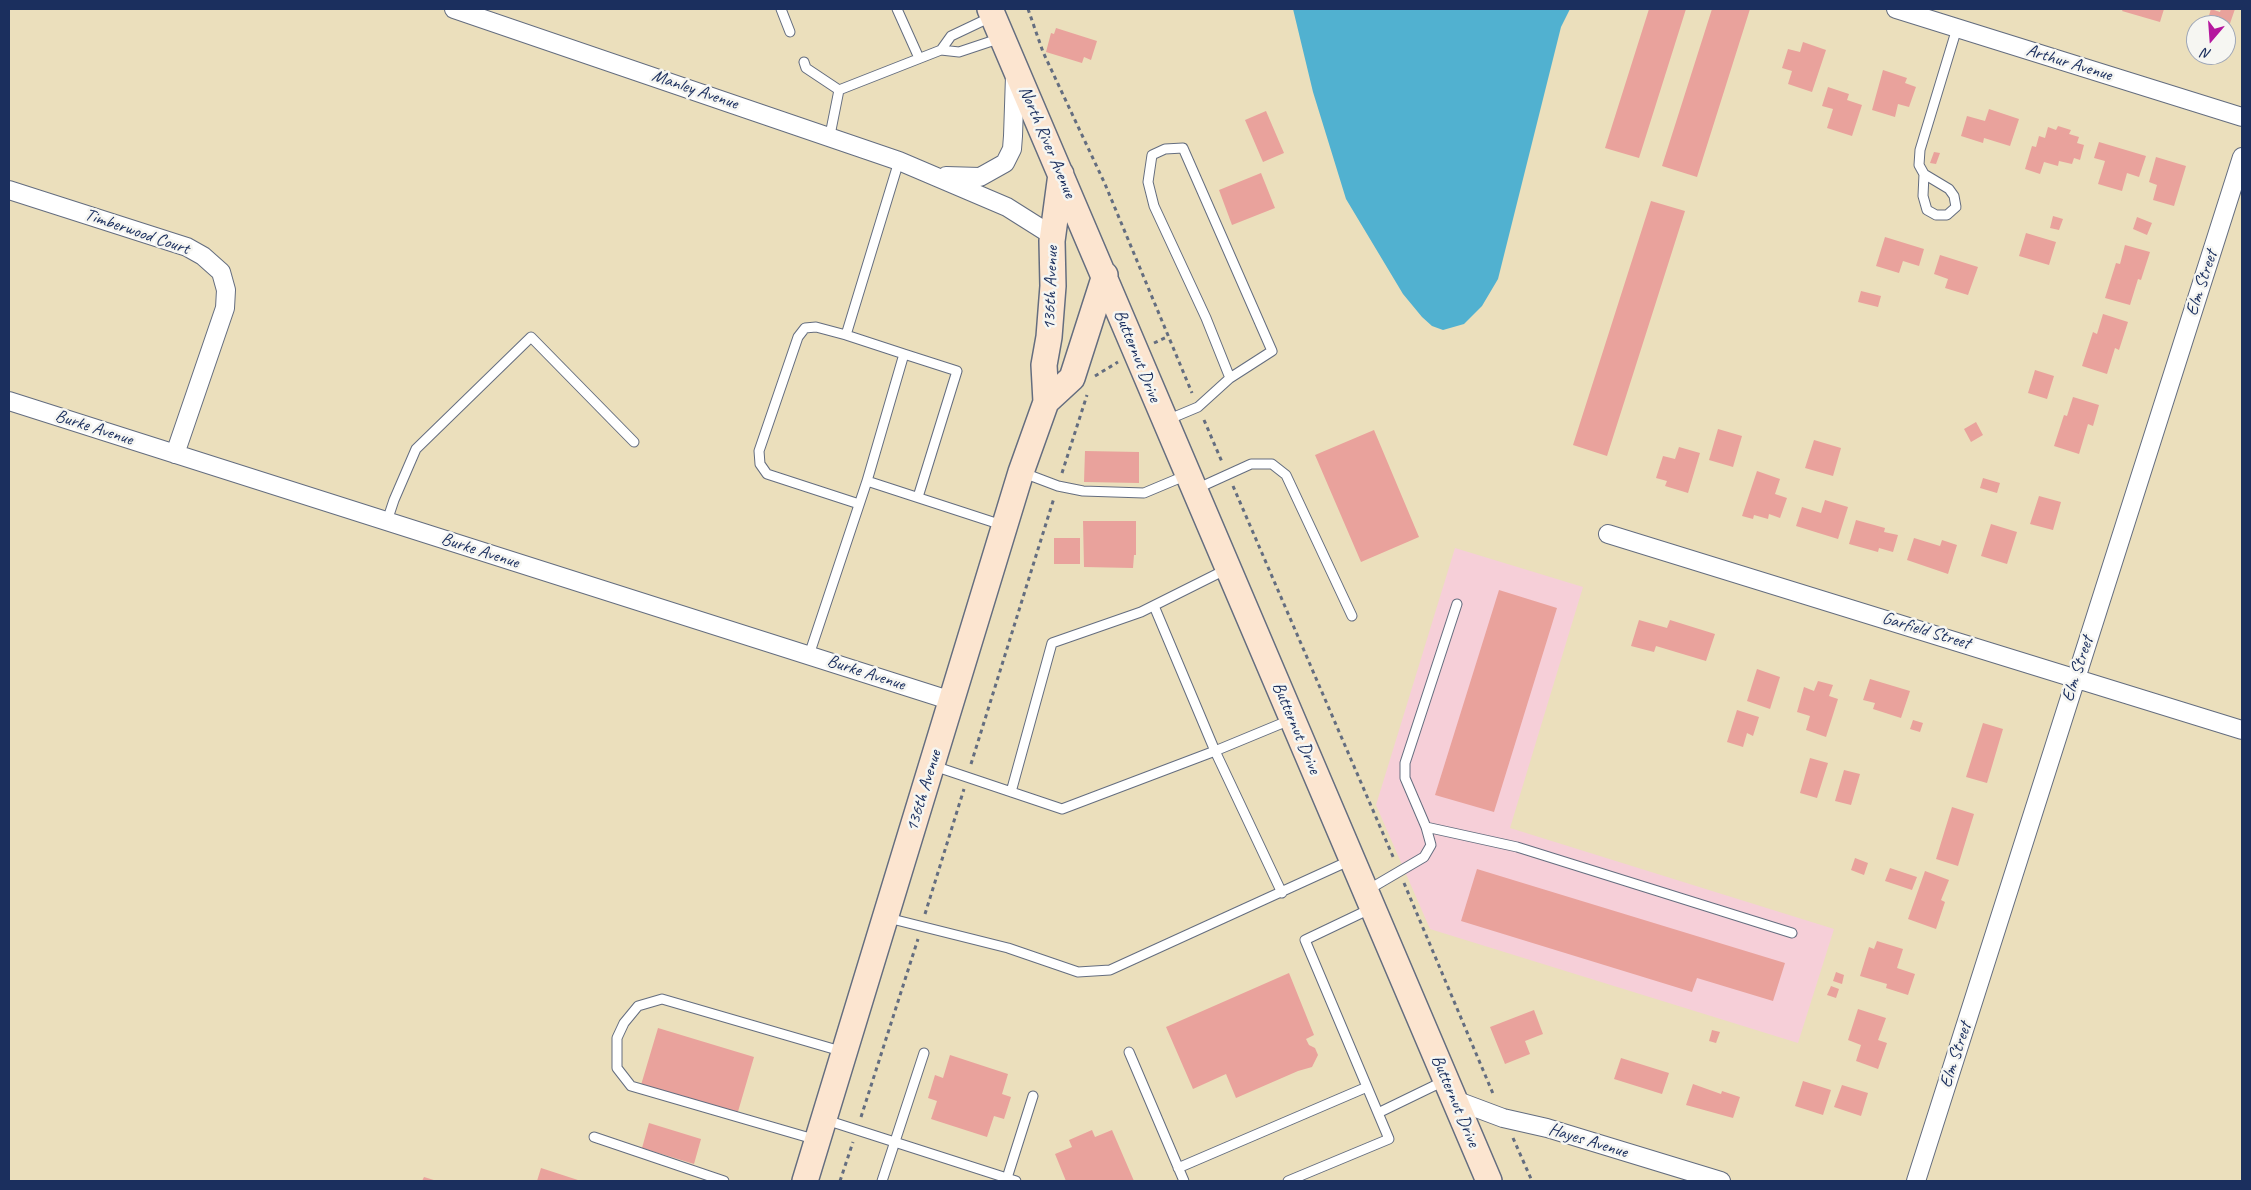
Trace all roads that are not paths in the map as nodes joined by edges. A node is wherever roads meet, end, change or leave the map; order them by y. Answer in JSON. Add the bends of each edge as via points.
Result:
{"nodes":[{"id":1,"x":454,"y":9,"type":"edge"},
{"id":2,"x":781,"y":9,"type":"edge"},
{"id":3,"x":897,"y":9,"type":"edge"},
{"id":4,"x":1896,"y":9,"type":"edge"},
{"id":5,"x":996,"y":21,"type":"edge"},
{"id":6,"x":1958,"y":28,"type":"junction"},
{"id":7,"x":790,"y":32,"type":"dead end"},
{"id":8,"x":941,"y":50,"type":"junction"},
{"id":9,"x":919,"y":58,"type":"junction"},
{"id":10,"x":804,"y":62,"type":"dead end"},
{"id":11,"x":1015,"y":66,"type":"junction"},
{"id":12,"x":839,"y":90,"type":"junction"},
{"id":13,"x":2242,"y":118,"type":"edge"},
{"id":14,"x":830,"y":135,"type":"junction"},
{"id":15,"x":2242,"y":157,"type":"edge"},
{"id":16,"x":899,"y":160,"type":"junction"},
{"id":17,"x":1061,"y":174,"type":"junction"},
{"id":18,"x":1924,"y":174,"type":"junction"},
{"id":19,"x":935,"y":175,"type":"junction"},
{"id":20,"x":9,"y":190,"type":"edge"},
{"id":21,"x":1053,"y":236,"type":"junction"},
{"id":22,"x":1105,"y":275,"type":"junction"},
{"id":23,"x":846,"y":336,"type":"junction"},
{"id":24,"x":904,"y":354,"type":"junction"},
{"id":25,"x":1230,"y":378,"type":"junction"},
{"id":26,"x":9,"y":401,"type":"edge"},
{"id":27,"x":1046,"y":402,"type":"junction"},
{"id":28,"x":1164,"y":421,"type":"junction"},
{"id":29,"x":634,"y":442,"type":"dead end"},
{"id":30,"x":176,"y":454,"type":"junction"},
{"id":31,"x":1021,"y":472,"type":"junction"},
{"id":32,"x":867,"y":481,"type":"junction"},
{"id":33,"x":1191,"y":482,"type":"junction"},
{"id":34,"x":918,"y":497,"type":"junction"},
{"id":35,"x":859,"y":504,"type":"junction"},
{"id":36,"x":388,"y":521,"type":"junction"},
{"id":37,"x":1005,"y":526,"type":"junction"},
{"id":38,"x":1608,"y":534,"type":"dead end"},
{"id":39,"x":1228,"y":568,"type":"junction"},
{"id":40,"x":1457,"y":604,"type":"dead end"},
{"id":41,"x":1154,"y":606,"type":"junction"},
{"id":42,"x":1352,"y":616,"type":"dead end"},
{"id":43,"x":810,"y":655,"type":"junction"},
{"id":44,"x":2075,"y":677,"type":"junction"},
{"id":45,"x":952,"y":701,"type":"junction"},
{"id":46,"x":1292,"y":719,"type":"junction"},
{"id":47,"x":2242,"y":730,"type":"edge"},
{"id":48,"x":1215,"y":751,"type":"junction"},
{"id":49,"x":932,"y":766,"type":"junction"},
{"id":50,"x":1011,"y":792,"type":"junction"},
{"id":51,"x":1426,"y":827,"type":"junction"},
{"id":52,"x":1352,"y":860,"type":"junction"},
{"id":53,"x":1282,"y":893,"type":"junction"},
{"id":54,"x":1369,"y":899,"type":"junction"},
{"id":55,"x":885,"y":918,"type":"junction"},
{"id":56,"x":1792,"y":933,"type":"dead end"},
{"id":57,"x":844,"y":1052,"type":"junction"},
{"id":58,"x":1129,"y":1052,"type":"dead end"},
{"id":59,"x":924,"y":1053,"type":"dead end"},
{"id":60,"x":1367,"y":1087,"type":"junction"},
{"id":61,"x":1451,"y":1090,"type":"junction"},
{"id":62,"x":1033,"y":1096,"type":"dead end"},
{"id":63,"x":1378,"y":1113,"type":"junction"},
{"id":64,"x":820,"y":1130,"type":"junction"},
{"id":65,"x":594,"y":1137,"type":"dead end"},
{"id":66,"x":895,"y":1142,"type":"junction"},
{"id":67,"x":1178,"y":1168,"type":"junction"},
{"id":68,"x":1007,"y":1178,"type":"junction"},
{"id":69,"x":724,"y":1181,"type":"edge"},
{"id":70,"x":805,"y":1181,"type":"edge"},
{"id":71,"x":882,"y":1181,"type":"edge"},
{"id":72,"x":1016,"y":1181,"type":"edge"},
{"id":73,"x":1184,"y":1181,"type":"edge"},
{"id":74,"x":1288,"y":1181,"type":"edge"},
{"id":75,"x":1489,"y":1181,"type":"edge"},
{"id":76,"x":1720,"y":1181,"type":"edge"},
{"id":77,"x":1916,"y":1181,"type":"edge"}],
"edges":[{"from":1,"to":14,"type":"street","name":"Manley Avenue"},
{"from":2,"to":7,"type":"lane"},
{"from":3,"to":9,"type":"lane"},
{"from":4,"to":6,"type":"street","name":"Arthur Avenue"},
{"from":5,"to":8,"type":"lane","via":[[951,36]]},
{"from":5,"to":8,"type":"lane","via":[[959,52]]},
{"from":5,"to":11,"type":"main road","name":"North River Avenue"},
{"from":6,"to":13,"type":"street","name":"Arthur Avenue"},
{"from":6,"to":18,"type":"lane","via":[[1920,150],[1919,165]]},
{"from":8,"to":9,"type":"lane"},
{"from":9,"to":12,"type":"lane"},
{"from":10,"to":12,"type":"lane","via":[[806,68]]},
{"from":11,"to":17,"type":"main road","name":"North River Avenue"},
{"from":11,"to":19,"type":"street","name":"Manley Avenue","via":[[1014,136],[1005,163],[980,177]]},
{"from":12,"to":14,"type":"lane"},
{"from":14,"to":16,"type":"street","name":"Manley Avenue"},
{"from":15,"to":44,"type":"street","name":"Elm Street"},
{"from":16,"to":19,"type":"street","name":"Manley Avenue"},
{"from":16,"to":23,"type":"lane"},
{"from":17,"to":21,"type":"main road","name":"136th Avenue"},
{"from":17,"to":22,"type":"main road","name":"North River Avenue"},
{"from":18,"to":18,"type":"lane","via":[[1923,196],[1927,210],[1936,216],[1947,215],[1956,208],[1954,196],[1949,189]]},
{"from":19,"to":21,"type":"street","name":"Manley Avenue","via":[[1022,214]]},
{"from":20,"to":30,"type":"street","name":"Timberwood Court","via":[[187,246],[221,272],[226,290],[225,308]]},
{"from":21,"to":27,"type":"main road","name":"136th Avenue","via":[[1050,337],[1044,365]]},
{"from":22,"to":27,"type":"main road","name":"136th Avenue","via":[[1072,378]]},
{"from":22,"to":28,"type":"main road","name":"Butternut Drive"},
{"from":23,"to":24,"type":"lane"},
{"from":23,"to":35,"type":"lane","via":[[816,327],[804,328],[798,337],[759,451],[760,464],[767,474]]},
{"from":24,"to":32,"type":"lane"},
{"from":24,"to":34,"type":"lane","via":[[957,371]]},
{"from":25,"to":25,"type":"lane","via":[[1272,352],[1183,148],[1165,149],[1152,155],[1148,182],[1154,206]]},
{"from":25,"to":28,"type":"lane","via":[[1198,407]]},
{"from":26,"to":30,"type":"street","name":"Burke Avenue"},
{"from":27,"to":31,"type":"main road","name":"136th Avenue"},
{"from":28,"to":33,"type":"main road","name":"Butternut Drive"},
{"from":29,"to":36,"type":"lane","via":[[531,337],[416,449]]},
{"from":30,"to":36,"type":"street","name":"Burke Avenue"},
{"from":31,"to":33,"type":"lane","via":[[1083,492],[1144,493]]},
{"from":31,"to":37,"type":"main road","name":"136th Avenue"},
{"from":32,"to":34,"type":"lane"},
{"from":32,"to":35,"type":"lane"},
{"from":33,"to":39,"type":"main road","name":"Butternut Drive"},
{"from":33,"to":42,"type":"lane","via":[[1251,464],[1272,464],[1286,475]]},
{"from":34,"to":37,"type":"lane"},
{"from":35,"to":43,"type":"lane"},
{"from":36,"to":43,"type":"street","name":"Burke Avenue"},
{"from":37,"to":45,"type":"main road","name":"136th Avenue"},
{"from":38,"to":44,"type":"street","name":"Garfield Street"},
{"from":39,"to":41,"type":"lane"},
{"from":39,"to":46,"type":"main road","name":"Butternut Drive"},
{"from":40,"to":51,"type":"lane","via":[[1405,763],[1405,778]]},
{"from":41,"to":48,"type":"lane"},
{"from":41,"to":50,"type":"lane","via":[[1052,643]]},
{"from":43,"to":45,"type":"street","name":"Burke Avenue"},
{"from":44,"to":47,"type":"street","name":"Garfield Street"},
{"from":44,"to":77,"type":"street","name":"Elm Street"},
{"from":45,"to":49,"type":"main road","name":"136th Avenue"},
{"from":46,"to":48,"type":"lane"},
{"from":46,"to":52,"type":"main road","name":"Butternut Drive"},
{"from":48,"to":50,"type":"lane","via":[[1062,810]]},
{"from":48,"to":53,"type":"lane"},
{"from":49,"to":50,"type":"lane"},
{"from":49,"to":55,"type":"main road","name":"136th Avenue"},
{"from":51,"to":54,"type":"lane","via":[[1431,845],[1424,857],[1399,871]]},
{"from":51,"to":56,"type":"lane","via":[[1517,847]]},
{"from":52,"to":53,"type":"lane"},
{"from":52,"to":54,"type":"main road","name":"Butternut Drive"},
{"from":53,"to":55,"type":"lane","via":[[1110,970],[1078,972],[1008,948]]},
{"from":54,"to":60,"type":"lane","via":[[1305,940]]},
{"from":54,"to":61,"type":"main road","name":"Butternut Drive"},
{"from":55,"to":57,"type":"main road","name":"136th Avenue"},
{"from":57,"to":64,"type":"main road","name":"136th Avenue"},
{"from":57,"to":64,"type":"lane","via":[[662,999],[638,1006],[617,1038],[617,1068],[631,1086]]},
{"from":58,"to":67,"type":"lane"},
{"from":59,"to":66,"type":"lane"},
{"from":60,"to":63,"type":"lane"},
{"from":60,"to":67,"type":"lane"},
{"from":61,"to":63,"type":"lane"},
{"from":61,"to":75,"type":"main road","name":"Butternut Drive"},
{"from":61,"to":76,"type":"street","name":"Hayes Avenue","via":[[1504,1118]]},
{"from":62,"to":68,"type":"lane"},
{"from":63,"to":74,"type":"lane","via":[[1389,1139]]},
{"from":64,"to":66,"type":"lane","via":[[857,1130]]},
{"from":64,"to":70,"type":"main road","name":"136th Avenue"},
{"from":65,"to":69,"type":"lane"},
{"from":66,"to":68,"type":"lane"},
{"from":66,"to":71,"type":"lane"},
{"from":67,"to":73,"type":"lane"},
{"from":68,"to":72,"type":"lane"}]}
